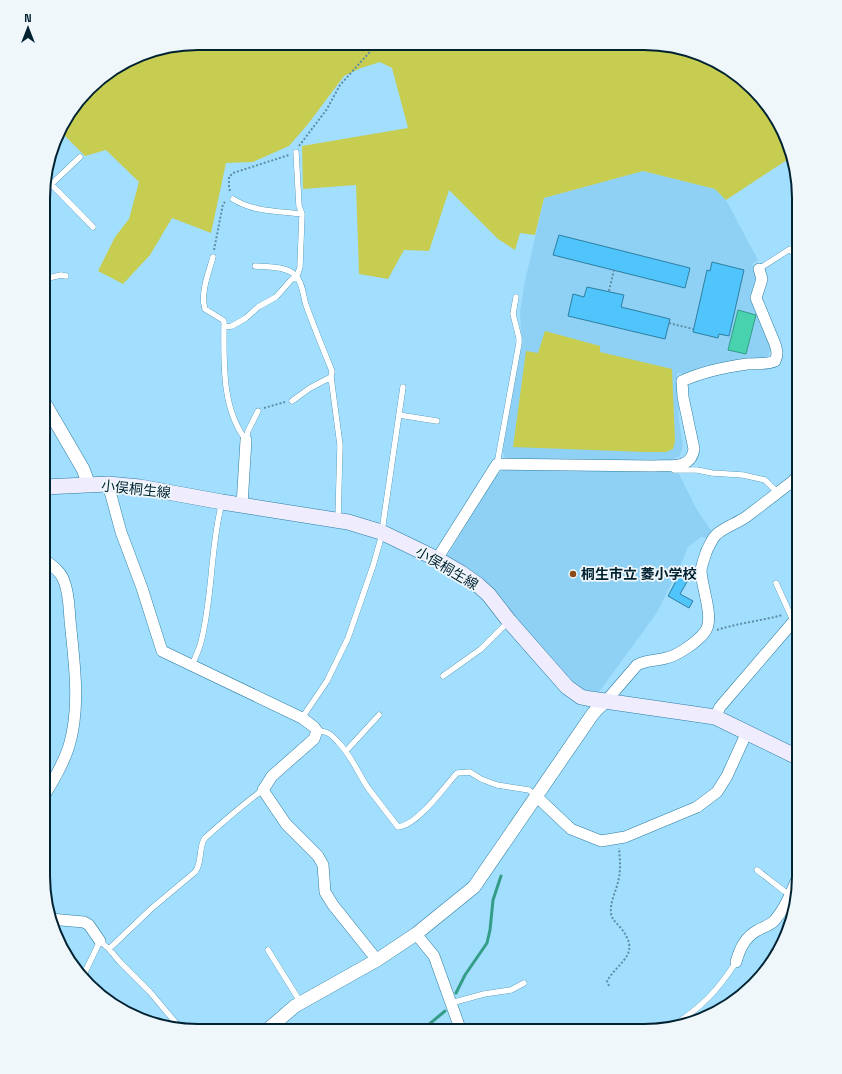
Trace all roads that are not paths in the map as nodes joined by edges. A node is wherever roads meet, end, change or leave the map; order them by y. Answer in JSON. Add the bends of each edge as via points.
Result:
{"nodes":[{"id":1,"x":296,"y":152,"type":"road end"},
{"id":2,"x":80,"y":157,"type":"dead end"},
{"id":3,"x":51,"y":184,"type":"joint"},
{"id":4,"x":233,"y":199,"type":"road end"},
{"id":5,"x":302,"y":214,"type":"junction"},
{"id":6,"x":93,"y":227,"type":"dead end"},
{"id":7,"x":792,"y":251,"type":"edge"},
{"id":8,"x":213,"y":257,"type":"road end"},
{"id":9,"x":255,"y":266,"type":"dead end"},
{"id":10,"x":759,"y":269,"type":"joint"},
{"id":11,"x":66,"y":276,"type":"dead end"},
{"id":12,"x":297,"y":276,"type":"junction"},
{"id":13,"x":50,"y":278,"type":"edge"},
{"id":14,"x":516,"y":297,"type":"dead end"},
{"id":15,"x":224,"y":327,"type":"junction"},
{"id":16,"x":331,"y":377,"type":"junction"},
{"id":17,"x":403,"y":387,"type":"dead end"},
{"id":18,"x":292,"y":401,"type":"road end"},
{"id":19,"x":258,"y":411,"type":"road end"},
{"id":20,"x":50,"y":412,"type":"edge"},
{"id":21,"x":399,"y":415,"type":"junction"},
{"id":22,"x":437,"y":421,"type":"dead end"},
{"id":23,"x":246,"y":440,"type":"junction"},
{"id":24,"x":497,"y":464,"type":"junction"},
{"id":25,"x":653,"y":466,"type":"junction"},
{"id":26,"x":792,"y":483,"type":"edge"},
{"id":27,"x":108,"y":484,"type":"junction"},
{"id":28,"x":89,"y":485,"type":"junction"},
{"id":29,"x":50,"y":487,"type":"edge"},
{"id":30,"x":778,"y":493,"type":"junction"},
{"id":31,"x":222,"y":502,"type":"junction"},
{"id":32,"x":242,"y":505,"type":"junction"},
{"id":33,"x":338,"y":520,"type":"junction"},
{"id":34,"x":381,"y":532,"type":"junction"},
{"id":35,"x":437,"y":559,"type":"junction"},
{"id":36,"x":50,"y":565,"type":"edge"},
{"id":37,"x":776,"y":583,"type":"dead end"},
{"id":38,"x":792,"y":612,"type":"edge"},
{"id":39,"x":792,"y":618,"type":"edge"},
{"id":40,"x":509,"y":621,"type":"junction"},
{"id":41,"x":192,"y":665,"type":"junction"},
{"id":42,"x":443,"y":676,"type":"dead end"},
{"id":43,"x":606,"y":702,"type":"junction"},
{"id":44,"x":379,"y":715,"type":"dead end"},
{"id":45,"x":715,"y":717,"type":"junction"},
{"id":46,"x":302,"y":718,"type":"junction"},
{"id":47,"x":317,"y":731,"type":"junction"},
{"id":48,"x":747,"y":732,"type":"junction"},
{"id":49,"x":346,"y":751,"type":"junction"},
{"id":50,"x":792,"y":754,"type":"edge"},
{"id":51,"x":50,"y":787,"type":"edge"},
{"id":52,"x":263,"y":790,"type":"junction"},
{"id":53,"x":536,"y":796,"type":"junction"},
{"id":54,"x":757,"y":870,"type":"dead end"},
{"id":55,"x":791,"y":891,"type":"edge"},
{"id":56,"x":790,"y":894,"type":"junction"},
{"id":57,"x":57,"y":920,"type":"edge"},
{"id":58,"x":416,"y":934,"type":"junction"},
{"id":59,"x":100,"y":941,"type":"junction"},
{"id":60,"x":109,"y":949,"type":"junction"},
{"id":61,"x":268,"y":950,"type":"dead end"},
{"id":62,"x":377,"y":960,"type":"junction"},
{"id":63,"x":736,"y":962,"type":"joint"},
{"id":64,"x":86,"y":972,"type":"edge"},
{"id":65,"x":524,"y":983,"type":"dead end"},
{"id":66,"x":301,"y":1003,"type":"junction"},
{"id":67,"x":451,"y":1003,"type":"junction"},
{"id":68,"x":683,"y":1019,"type":"edge"},
{"id":69,"x":175,"y":1022,"type":"edge"},
{"id":70,"x":272,"y":1024,"type":"edge"},
{"id":71,"x":458,"y":1024,"type":"edge"}],
"edges":[{"from":1,"to":5,"type":"lane","via":[[299,206]]},
{"from":2,"to":3,"type":"lane"},
{"from":3,"to":6,"type":"lane"},
{"from":4,"to":5,"type":"lane","via":[[257,209]]},
{"from":5,"to":12,"type":"lane","via":[[300,267]]},
{"from":7,"to":10,"type":"lane","via":[[790,249]]},
{"from":8,"to":15,"type":"lane","via":[[203,298],[204,305],[223,320]]},
{"from":9,"to":12,"type":"lane","via":[[282,269]]},
{"from":10,"to":25,"type":"street","via":[[762,279],[756,298],[777,350],[775,361],[769,364],[752,363],[726,367],[682,381],[694,448],[693,456],[687,463]]},
{"from":11,"to":13,"type":"lane"},
{"from":12,"to":15,"type":"lane","via":[[276,297],[258,307],[246,318],[232,326]]},
{"from":12,"to":16,"type":"lane","via":[[332,371]]},
{"from":14,"to":24,"type":"lane","via":[[513,314],[519,344]]},
{"from":15,"to":23,"type":"lane","via":[[227,388],[233,416]]},
{"from":16,"to":18,"type":"lane"},
{"from":16,"to":33,"type":"lane","via":[[340,445]]},
{"from":17,"to":21,"type":"lane"},
{"from":19,"to":23,"type":"lane"},
{"from":20,"to":28,"type":"street","via":[[83,469]]},
{"from":21,"to":22,"type":"lane"},
{"from":21,"to":34,"type":"lane"},
{"from":23,"to":32,"type":"street"},
{"from":24,"to":25,"type":"street"},
{"from":24,"to":35,"type":"street"},
{"from":25,"to":30,"type":"lane","via":[[670,470],[744,475],[765,480]]},
{"from":26,"to":30,"type":"street"},
{"from":27,"to":28,"type":"main road","name":"小俣桐生線"},
{"from":27,"to":31,"type":"main road","name":"小俣桐生線","via":[[140,487]]},
{"from":27,"to":41,"type":"street","via":[[121,532],[162,651]]},
{"from":28,"to":29,"type":"main road","name":"小俣桐生線"},
{"from":30,"to":43,"type":"street","via":[[738,523],[720,532],[711,542],[701,572],[708,622],[706,630],[698,640],[668,658],[637,665]]},
{"from":31,"to":32,"type":"main road","name":"小俣桐生線"},
{"from":31,"to":41,"type":"lane","via":[[208,606],[201,644]]},
{"from":32,"to":33,"type":"main road","name":"小俣桐生線"},
{"from":33,"to":34,"type":"main road","name":"小俣桐生線"},
{"from":34,"to":35,"type":"main road","name":"小俣桐生線"},
{"from":34,"to":46,"type":"lane","via":[[373,566],[348,638],[327,681]]},
{"from":35,"to":40,"type":"main road","name":"小俣桐生線","via":[[484,590]]},
{"from":36,"to":51,"type":"street","via":[[61,575],[67,590],[74,661],[75,718],[69,746]]},
{"from":37,"to":38,"type":"lane"},
{"from":39,"to":45,"type":"street","via":[[720,707]]},
{"from":40,"to":42,"type":"lane","via":[[481,649]]},
{"from":40,"to":43,"type":"main road","name":"小俣桐生線","via":[[567,687],[581,697]]},
{"from":41,"to":46,"type":"street"},
{"from":43,"to":45,"type":"main road","name":"小俣桐生線"},
{"from":43,"to":53,"type":"street","via":[[592,715]]},
{"from":44,"to":49,"type":"lane"},
{"from":45,"to":48,"type":"main road","name":"小俣桐生線"},
{"from":46,"to":47,"type":"street"},
{"from":47,"to":49,"type":"lane","via":[[327,732]]},
{"from":47,"to":52,"type":"street","via":[[314,740],[272,776]]},
{"from":48,"to":50,"type":"main road","name":"小俣桐生線"},
{"from":48,"to":53,"type":"street","via":[[717,792],[697,807],[618,839],[601,841],[571,829]]},
{"from":49,"to":53,"type":"lane","via":[[398,827],[402,827],[423,812],[457,773],[470,772],[497,785],[529,790]]},
{"from":52,"to":60,"type":"lane","via":[[205,838],[195,872]]},
{"from":52,"to":62,"type":"street","via":[[286,824],[318,856],[323,865],[325,892]]},
{"from":53,"to":58,"type":"street","via":[[474,887]]},
{"from":54,"to":56,"type":"lane"},
{"from":55,"to":56,"type":"street"},
{"from":56,"to":63,"type":"street","via":[[773,923],[744,941]]},
{"from":57,"to":59,"type":"street","via":[[84,922]]},
{"from":58,"to":62,"type":"street"},
{"from":58,"to":67,"type":"street","via":[[434,956]]},
{"from":59,"to":60,"type":"lane"},
{"from":59,"to":64,"type":"lane"},
{"from":60,"to":69,"type":"lane"},
{"from":61,"to":66,"type":"lane"},
{"from":62,"to":66,"type":"street"},
{"from":63,"to":68,"type":"lane","via":[[710,997]]},
{"from":65,"to":67,"type":"lane","via":[[511,990]]},
{"from":66,"to":70,"type":"street"},
{"from":67,"to":71,"type":"street"}]}
